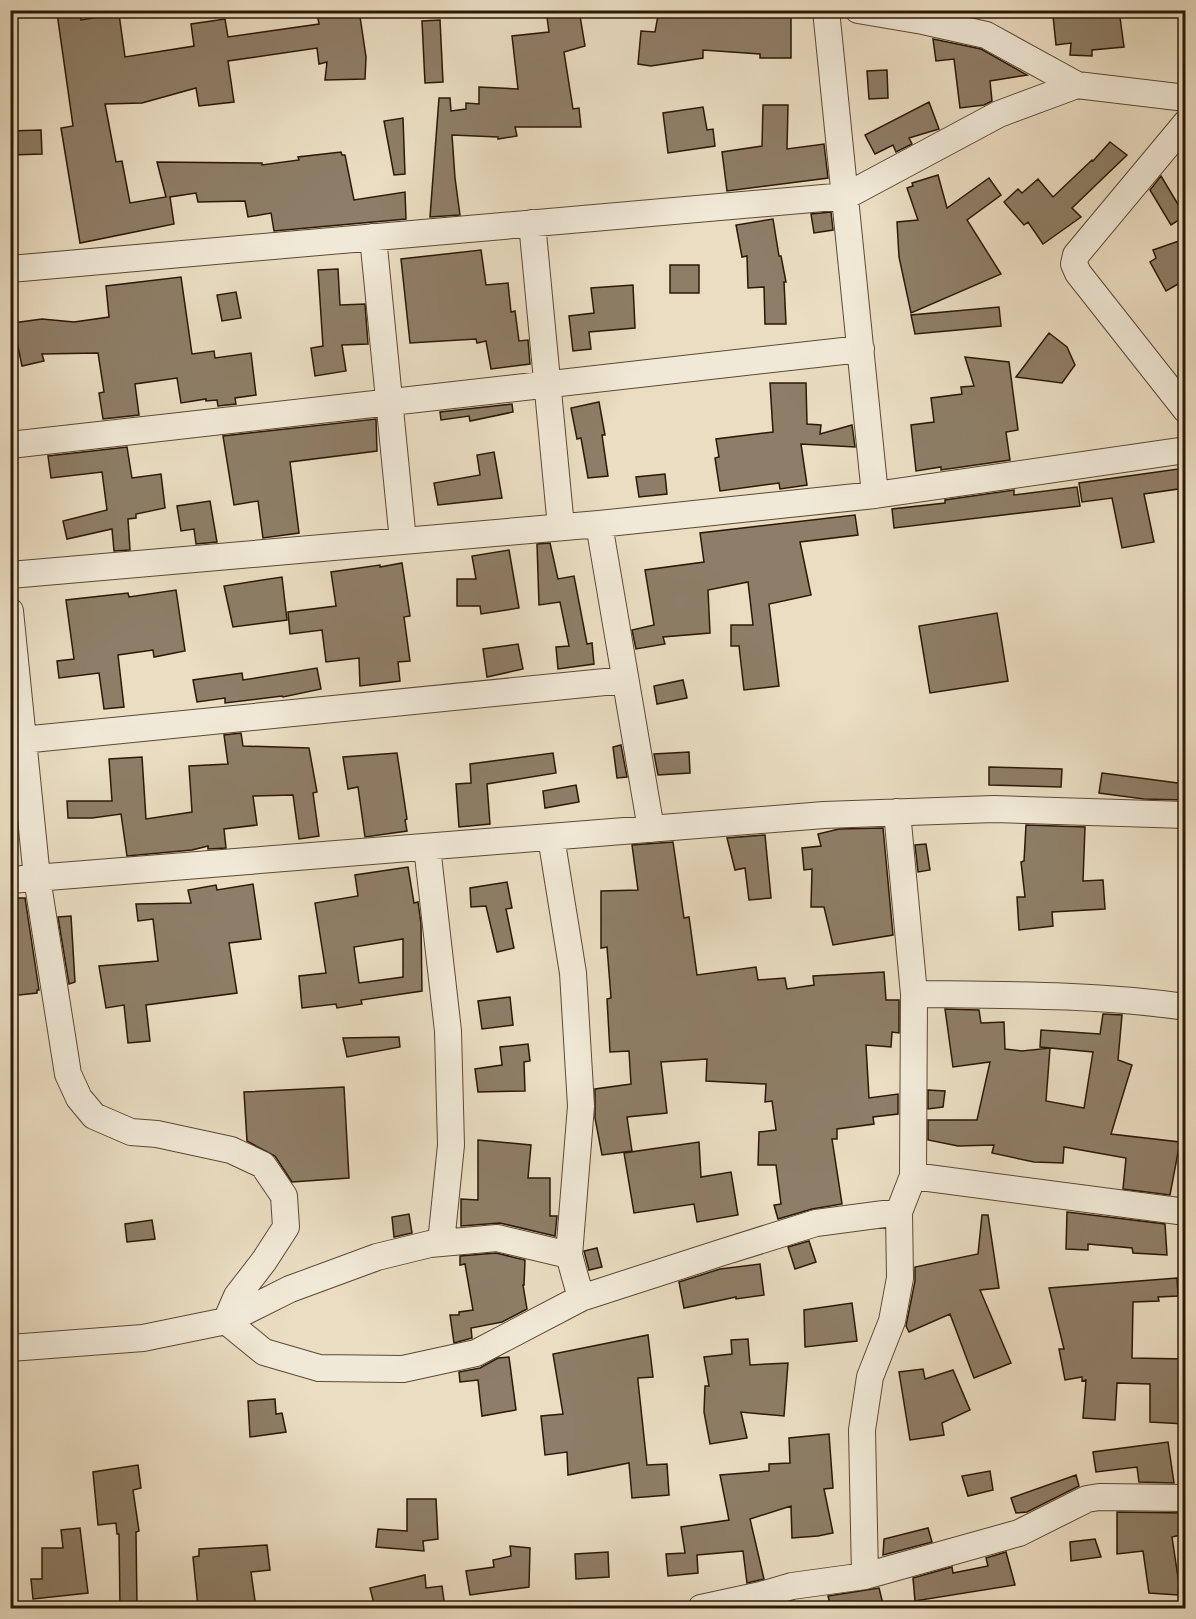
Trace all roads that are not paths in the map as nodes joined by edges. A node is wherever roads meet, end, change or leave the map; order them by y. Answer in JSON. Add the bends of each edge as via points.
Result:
{"nodes":[{"id":1,"x":826,"y":10,"type":"edge"},
{"id":2,"x":858,"y":10,"type":"edge"},
{"id":3,"x":1077,"y":84,"type":"junction"},
{"id":4,"x":1185,"y":98,"type":"edge"},
{"id":5,"x":1185,"y":123,"type":"edge"},
{"id":6,"x":846,"y":196,"type":"junction"},
{"id":7,"x":532,"y":223,"type":"junction"},
{"id":8,"x":373,"y":237,"type":"junction"},
{"id":9,"x":10,"y":269,"type":"edge"},
{"id":10,"x":861,"y":349,"type":"junction"},
{"id":11,"x":547,"y":385,"type":"junction"},
{"id":12,"x":390,"y":402,"type":"junction"},
{"id":13,"x":1185,"y":410,"type":"edge"},
{"id":14,"x":10,"y":445,"type":"edge"},
{"id":15,"x":1185,"y":450,"type":"edge"},
{"id":16,"x":875,"y":495,"type":"junction"},
{"id":17,"x":599,"y":524,"type":"junction"},
{"id":18,"x":561,"y":527,"type":"junction"},
{"id":19,"x":404,"y":541,"type":"junction"},
{"id":20,"x":10,"y":575,"type":"edge"},
{"id":21,"x":10,"y":611,"type":"edge"},
{"id":22,"x":626,"y":680,"type":"junction"},
{"id":23,"x":19,"y":744,"type":"edge"},
{"id":24,"x":897,"y":812,"type":"junction"},
{"id":25,"x":1185,"y":815,"type":"edge"},
{"id":26,"x":651,"y":829,"type":"junction"},
{"id":27,"x":551,"y":837,"type":"junction"},
{"id":28,"x":427,"y":847,"type":"junction"},
{"id":29,"x":37,"y":878,"type":"junction"},
{"id":30,"x":10,"y":880,"type":"edge"},
{"id":31,"x":914,"y":994,"type":"junction"},
{"id":32,"x":1185,"y":1007,"type":"edge"},
{"id":33,"x":913,"y":1176,"type":"junction"},
{"id":34,"x":899,"y":1212,"type":"junction"},
{"id":35,"x":1185,"y":1212,"type":"edge"},
{"id":36,"x":441,"y":1243,"type":"junction"},
{"id":37,"x":569,"y":1255,"type":"junction"},
{"id":38,"x":581,"y":1298,"type":"junction"},
{"id":39,"x":226,"y":1321,"type":"junction"},
{"id":40,"x":10,"y":1348,"type":"edge"},
{"id":41,"x":1185,"y":1498,"type":"edge"},
{"id":42,"x":865,"y":1576,"type":"junction"},
{"id":43,"x":794,"y":1597,"type":"edge"},
{"id":44,"x":701,"y":1608,"type":"edge"}],
"edges":[{"from":1,"to":6,"type":"street"},
{"from":2,"to":3,"type":"street","via":[[986,35]]},
{"from":3,"to":4,"type":"street"},
{"from":3,"to":6,"type":"street","via":[[999,114]]},
{"from":5,"to":13,"type":"street","via":[[1076,255],[1074,264]]},
{"from":6,"to":7,"type":"street"},
{"from":6,"to":10,"type":"street"},
{"from":7,"to":8,"type":"street"},
{"from":7,"to":11,"type":"street"},
{"from":8,"to":9,"type":"street"},
{"from":8,"to":12,"type":"street"},
{"from":10,"to":11,"type":"street"},
{"from":10,"to":16,"type":"street"},
{"from":11,"to":12,"type":"street"},
{"from":11,"to":18,"type":"street"},
{"from":12,"to":14,"type":"street"},
{"from":12,"to":19,"type":"street"},
{"from":15,"to":16,"type":"street"},
{"from":16,"to":17,"type":"street"},
{"from":17,"to":18,"type":"street"},
{"from":17,"to":22,"type":"street"},
{"from":18,"to":19,"type":"street"},
{"from":19,"to":20,"type":"street"},
{"from":21,"to":23,"type":"street"},
{"from":22,"to":23,"type":"street"},
{"from":22,"to":26,"type":"street"},
{"from":23,"to":29,"type":"street"},
{"from":24,"to":25,"type":"street","via":[[994,809]]},
{"from":24,"to":26,"type":"street"},
{"from":24,"to":31,"type":"street"},
{"from":26,"to":27,"type":"street"},
{"from":27,"to":28,"type":"street"},
{"from":27,"to":37,"type":"street","via":[[573,973],[580,1106]]},
{"from":28,"to":29,"type":"street"},
{"from":28,"to":36,"type":"street","via":[[448,1031],[451,1145]]},
{"from":29,"to":30,"type":"street"},
{"from":29,"to":39,"type":"street","via":[[68,1074],[79,1098],[94,1116],[131,1132],[201,1142],[263,1165],[284,1196],[286,1227],[237,1296]]},
{"from":31,"to":32,"type":"street","via":[[1051,995]]},
{"from":31,"to":33,"type":"street"},
{"from":33,"to":34,"type":"street"},
{"from":33,"to":35,"type":"street"},
{"from":34,"to":38,"type":"street","via":[[816,1223]]},
{"from":34,"to":42,"type":"street","via":[[900,1278],[892,1321],[870,1377],[862,1430]]},
{"from":36,"to":37,"type":"street","via":[[497,1238]]},
{"from":36,"to":39,"type":"street","via":[[377,1257],[301,1285]]},
{"from":37,"to":38,"type":"street"},
{"from":38,"to":39,"type":"street","via":[[476,1353],[402,1369],[319,1368],[264,1352]]},
{"from":39,"to":40,"type":"street","via":[[142,1338]]},
{"from":41,"to":42,"type":"street","via":[[1087,1499],[1019,1533]]},
{"from":42,"to":43,"type":"street"},
{"from":43,"to":44,"type":"street","via":[[761,1595]]}]}
